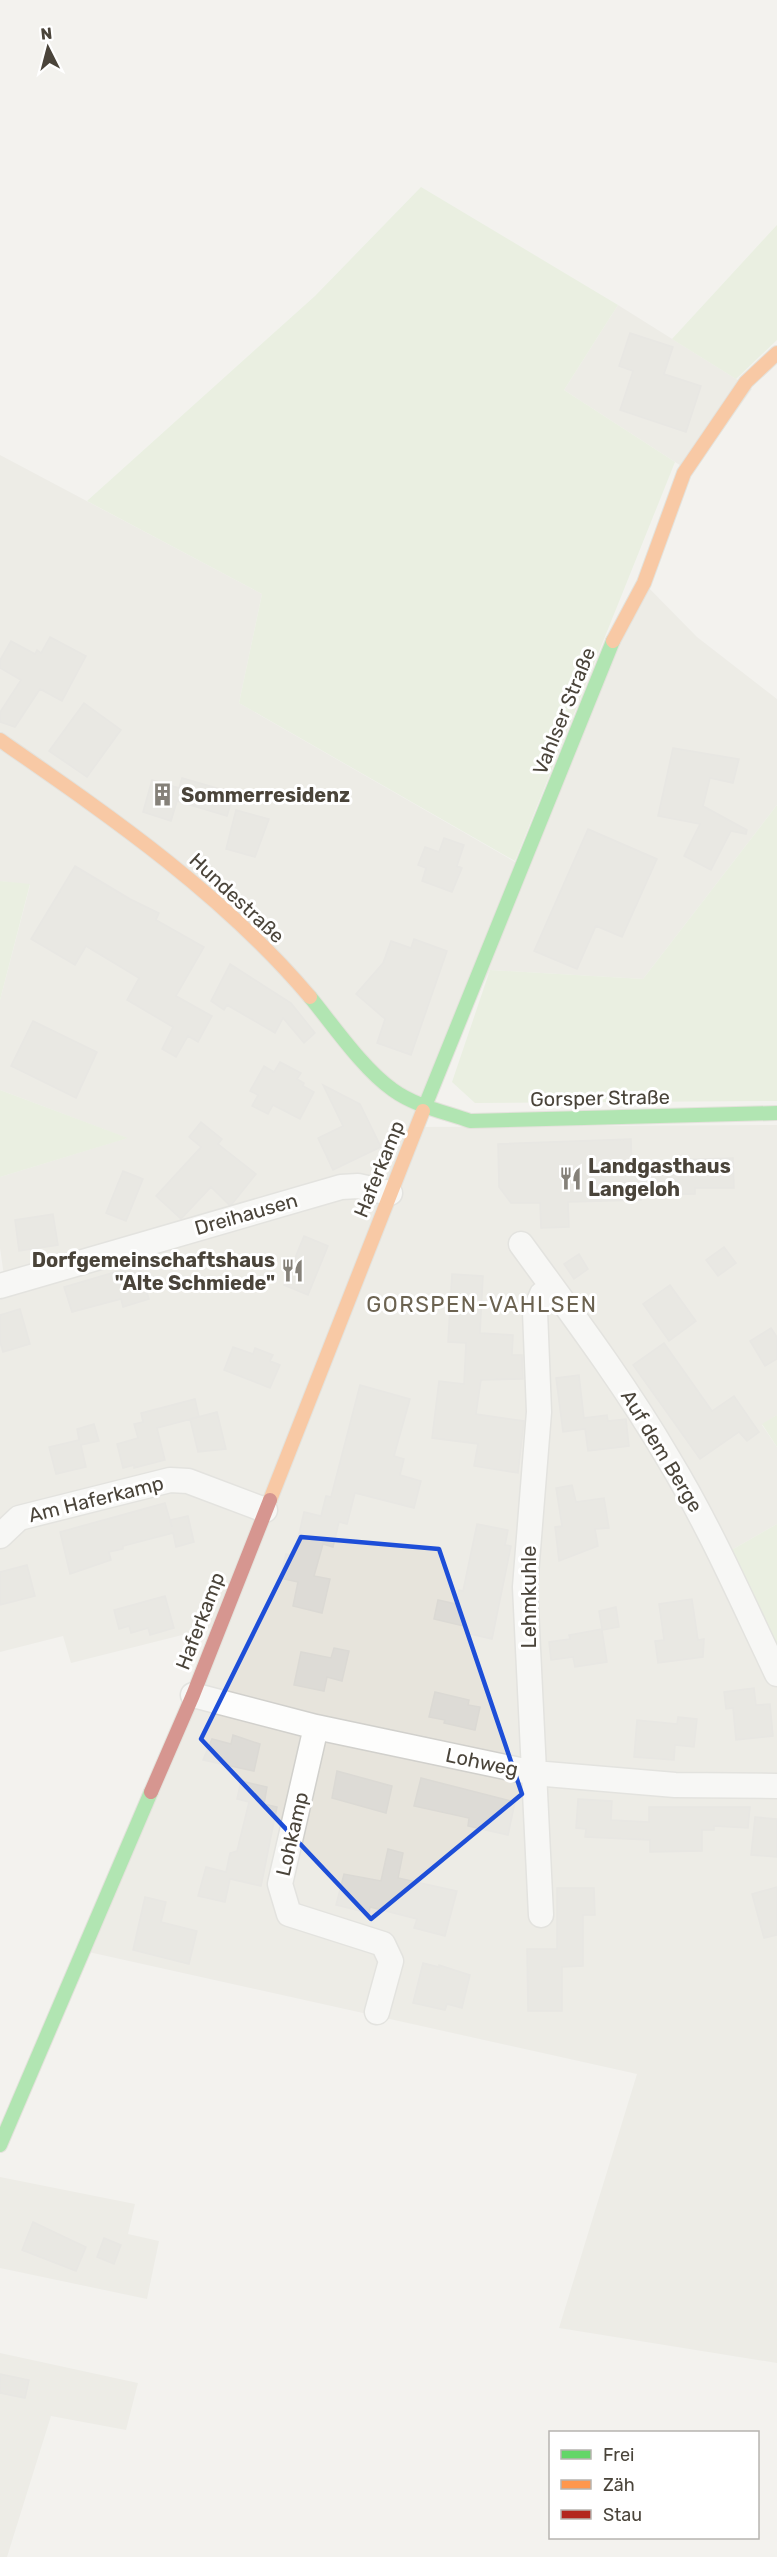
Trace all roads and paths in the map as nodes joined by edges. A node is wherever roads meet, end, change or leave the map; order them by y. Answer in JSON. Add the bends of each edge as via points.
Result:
{"nodes":[{"id":1,"x":777,"y":353,"type":"edge"},
{"id":2,"x":0,"y":740,"type":"edge"},
{"id":3,"x":426,"y":1106,"type":"junction"},
{"id":4,"x":777,"y":1113,"type":"edge"},
{"id":5,"x":390,"y":1193,"type":"junction"},
{"id":6,"x":521,"y":1244,"type":"dead end"},
{"id":7,"x":0,"y":1286,"type":"edge"},
{"id":8,"x":552,"y":1287,"type":"junction"},
{"id":9,"x":266,"y":1510,"type":"junction"},
{"id":10,"x":0,"y":1536,"type":"edge"},
{"id":11,"x":777,"y":1674,"type":"edge"},
{"id":12,"x":193,"y":1695,"type":"junction"},
{"id":13,"x":316,"y":1727,"type":"junction"},
{"id":14,"x":534,"y":1773,"type":"junction"},
{"id":15,"x":777,"y":1786,"type":"edge"},
{"id":16,"x":541,"y":1915,"type":"dead end"},
{"id":17,"x":377,"y":2012,"type":"dead end"},
{"id":18,"x":0,"y":2145,"type":"edge"}],
"edges":[{"from":1,"to":3,"type":"street","name":"Vahlser Straße","via":[[746,382],[684,473],[644,582],[610,647]]},
{"from":2,"to":3,"type":"street","name":"Hundestraße","via":[[117,821],[211,895],[292,976],[393,1090]]},
{"from":3,"to":4,"type":"street","name":"Gorsper Straße","via":[[470,1120]]},
{"from":3,"to":5,"type":"street","name":"Haferkamp"},
{"from":5,"to":7,"type":"street","name":"Dreihausen","via":[[358,1186],[341,1187]]},
{"from":5,"to":9,"type":"street","name":"Haferkamp"},
{"from":6,"to":8,"type":"street","name":"Auf dem Berge"},
{"from":8,"to":11,"type":"street","name":"Auf dem Berge","via":[[606,1361],[701,1514]]},
{"from":8,"to":14,"type":"street","name":"Lehmkuhle","via":[[542,1294],[535,1311],[539,1412],[525,1587]]},
{"from":9,"to":10,"type":"street","name":"Am Haferkamp","via":[[188,1481],[170,1480],[19,1518]]},
{"from":9,"to":12,"type":"street","name":"Haferkamp"},
{"from":12,"to":13,"type":"street","name":"Lohweg"},
{"from":12,"to":18,"type":"street","name":"Haferkamp"},
{"from":13,"to":14,"type":"street","name":"Lohweg"},
{"from":13,"to":17,"type":"street","name":"Lohkamp","via":[[280,1884],[289,1914],[383,1944],[391,1961]]},
{"from":14,"to":15,"type":"street","name":"Lohweg","via":[[675,1785]]},
{"from":14,"to":16,"type":"street","name":"Lehmkuhle"}]}
